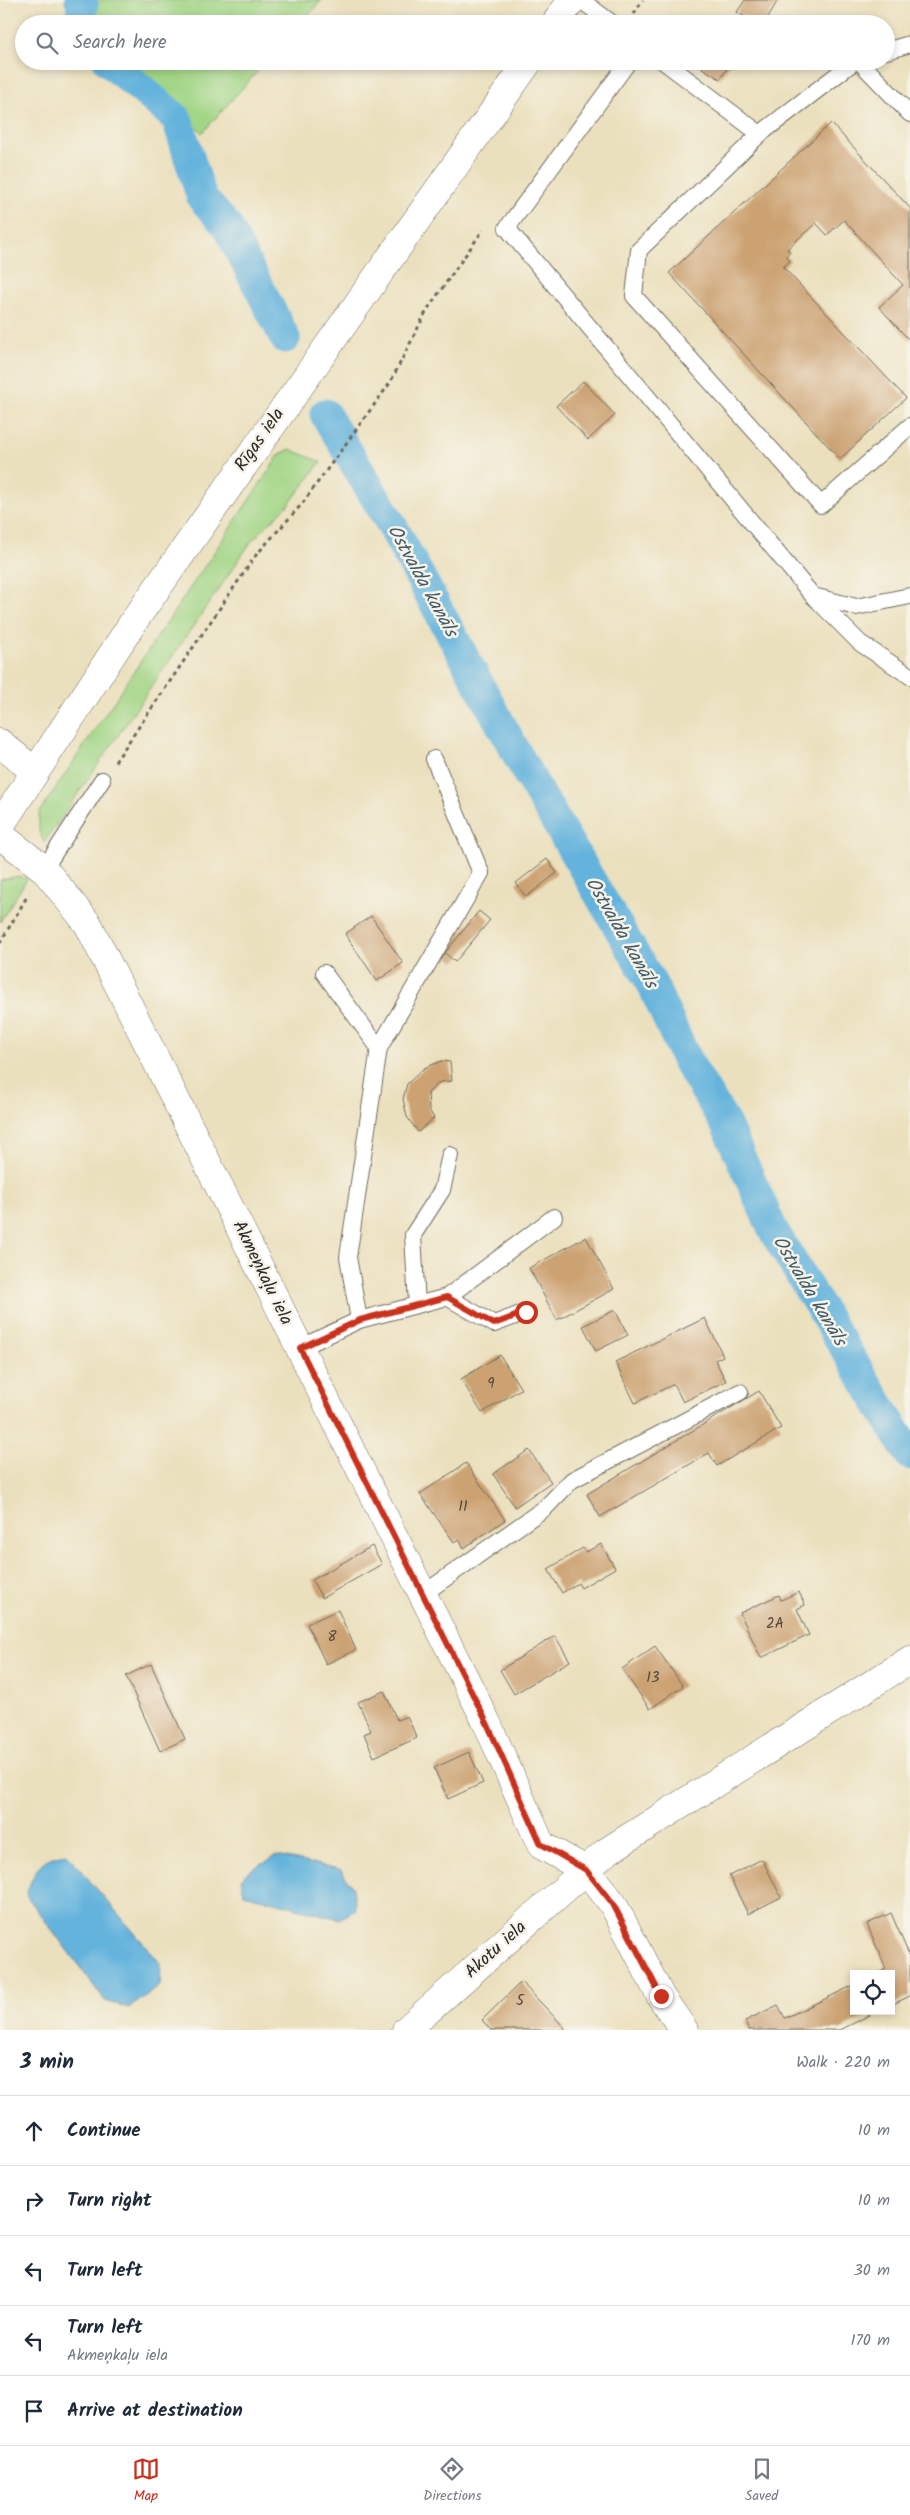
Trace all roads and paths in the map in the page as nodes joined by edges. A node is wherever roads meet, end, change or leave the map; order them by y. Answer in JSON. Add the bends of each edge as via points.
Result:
{"nodes":[{"id":1,"x":572,"y":0,"type":"edge"},
{"id":2,"x":581,"y":0,"type":"edge"},
{"id":3,"x":561,"y":15,"type":"edge"},
{"id":4,"x":601,"y":15,"type":"edge"},
{"id":5,"x":910,"y":44,"type":"edge"},
{"id":6,"x":895,"y":48,"type":"edge"},
{"id":7,"x":523,"y":70,"type":"edge"},
{"id":8,"x":622,"y":70,"type":"edge"},
{"id":9,"x":675,"y":70,"type":"edge"},
{"id":10,"x":845,"y":70,"type":"edge"},
{"id":11,"x":866,"y":70,"type":"edge"},
{"id":12,"x":910,"y":114,"type":"edge"},
{"id":13,"x":760,"y":134,"type":"junction"},
{"id":14,"x":489,"y":222,"type":"dead end"},
{"id":15,"x":910,"y":426,"type":"edge"},
{"id":16,"x":813,"y":596,"type":"junction"},
{"id":17,"x":910,"y":596,"type":"edge"},
{"id":18,"x":910,"y":676,"type":"edge"},
{"id":19,"x":0,"y":742,"type":"edge"},
{"id":20,"x":434,"y":759,"type":"dead end"},
{"id":21,"x":34,"y":771,"type":"junction"},
{"id":22,"x":102,"y":780,"type":"joint"},
{"id":23,"x":0,"y":826,"type":"edge"},
{"id":24,"x":0,"y":835,"type":"edge"},
{"id":25,"x":44,"y":869,"type":"junction"},
{"id":26,"x":0,"y":943,"type":"edge"},
{"id":27,"x":324,"y":973,"type":"dead end"},
{"id":28,"x":380,"y":1048,"type":"junction"},
{"id":29,"x":450,"y":1155,"type":"dead end"},
{"id":30,"x":554,"y":1217,"type":"dead end"},
{"id":31,"x":447,"y":1297,"type":"junction"},
{"id":32,"x":417,"y":1305,"type":"junction"},
{"id":33,"x":526,"y":1312,"type":"dead end"},
{"id":34,"x":360,"y":1320,"type":"junction"},
{"id":35,"x":300,"y":1348,"type":"junction"},
{"id":36,"x":740,"y":1392,"type":"dead end"},
{"id":37,"x":423,"y":1594,"type":"junction"},
{"id":38,"x":910,"y":1660,"type":"edge"},
{"id":39,"x":586,"y":1870,"type":"junction"},
{"id":40,"x":406,"y":2030,"type":"edge"},
{"id":41,"x":684,"y":2030,"type":"edge"}],
"edges":[{"from":1,"to":3,"type":"street"},
{"from":2,"to":4,"type":"lane"},
{"from":5,"to":6,"type":"lane"},
{"from":7,"to":21,"type":"street","name":"Rīgas iela","via":[[134,621]]},
{"from":8,"to":16,"type":"lane","via":[[507,228]]},
{"from":9,"to":13,"type":"lane"},
{"from":10,"to":13,"type":"lane"},
{"from":11,"to":12,"type":"lane"},
{"from":13,"to":15,"type":"lane","via":[[639,250],[634,296],[821,505]]},
{"from":14,"to":22,"type":"path","via":[[427,310],[390,383],[302,504],[256,555]]},
{"from":16,"to":17,"type":"lane","via":[[856,607]]},
{"from":16,"to":18,"type":"lane","via":[[860,643]]},
{"from":19,"to":21,"type":"street"},
{"from":20,"to":28,"type":"lane","via":[[481,873]]},
{"from":21,"to":23,"type":"street","name":"Rīgas iela"},
{"from":22,"to":25,"type":"lane"},
{"from":24,"to":25,"type":"street","name":"Akmeņkaļu iela"},
{"from":25,"to":26,"type":"path"},
{"from":25,"to":35,"type":"street","name":"Akmeņkaļu iela","via":[[88,924]]},
{"from":27,"to":28,"type":"lane"},
{"from":28,"to":34,"type":"lane","via":[[348,1257]]},
{"from":29,"to":32,"type":"lane","via":[[442,1190],[413,1235]]},
{"from":30,"to":31,"type":"lane"},
{"from":31,"to":32,"type":"lane"},
{"from":31,"to":33,"type":"lane","via":[[494,1324]]},
{"from":32,"to":34,"type":"lane"},
{"from":34,"to":35,"type":"lane"},
{"from":35,"to":37,"type":"street","name":"Akmeņkaļu iela"},
{"from":36,"to":37,"type":"lane","via":[[572,1480],[545,1508]]},
{"from":37,"to":39,"type":"street","name":"Akmeņkaļu iela","via":[[487,1723],[541,1844]]},
{"from":38,"to":39,"type":"street","name":"Akotu iela","via":[[606,1852]]},
{"from":39,"to":40,"type":"street","name":"Akotu iela"},
{"from":39,"to":41,"type":"street","name":"Akmeņkaļu iela","via":[[613,1904],[661,1996]]}]}
